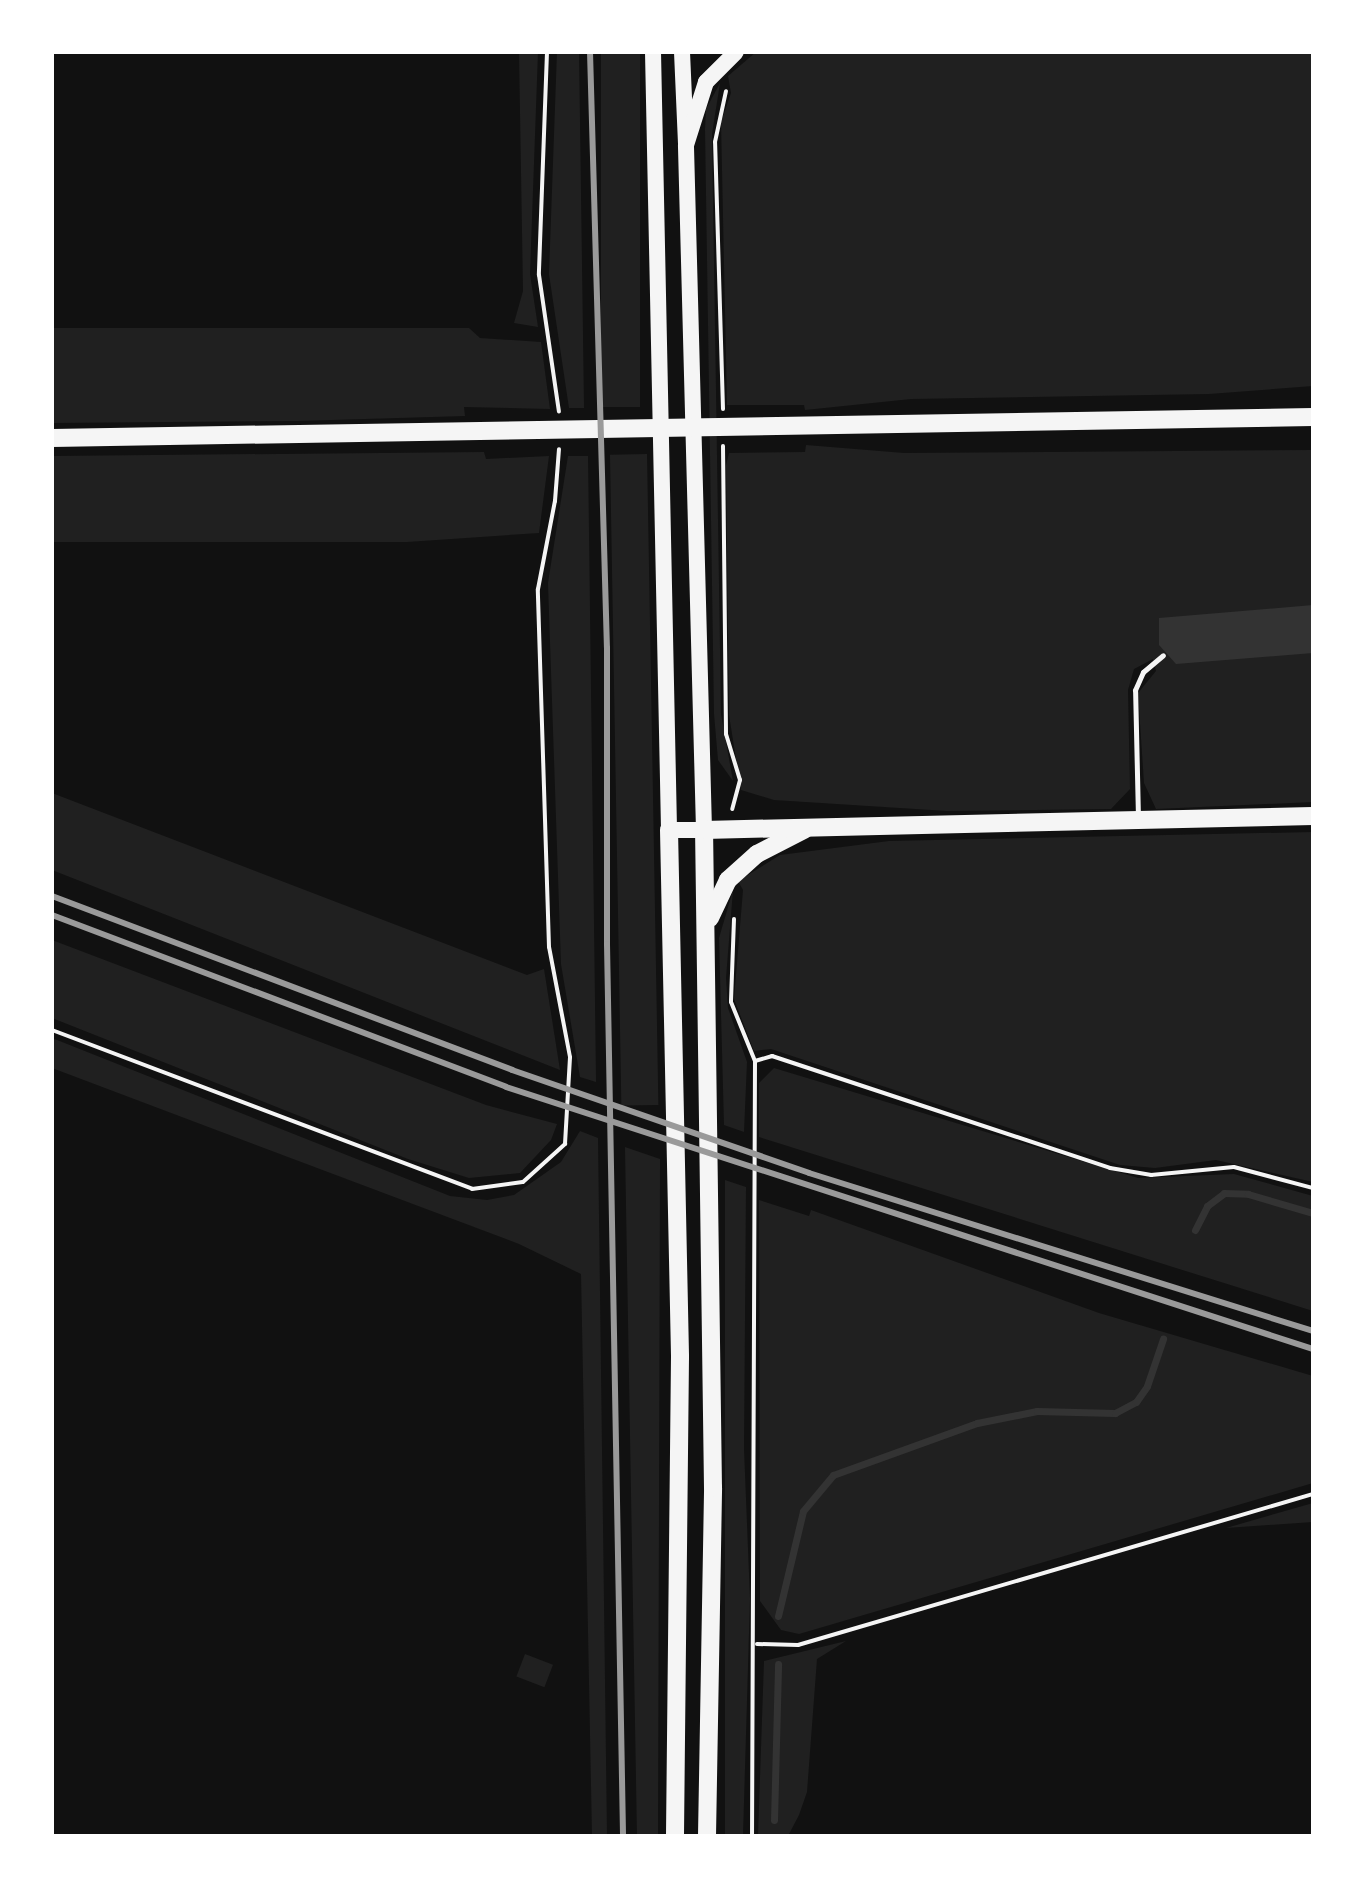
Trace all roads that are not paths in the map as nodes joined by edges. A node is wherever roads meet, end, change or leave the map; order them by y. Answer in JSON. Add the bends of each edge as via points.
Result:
{"nodes":[{"id":1,"x":653,"y":52,"type":"edge"},
{"id":2,"x":682,"y":52,"type":"edge"},
{"id":3,"x":736,"y":52,"type":"edge"},
{"id":4,"x":686,"y":145,"type":"junction"},
{"id":5,"x":1313,"y":407,"type":"edge"},
{"id":6,"x":1288,"y":417,"type":"junction"},
{"id":7,"x":1313,"y":417,"type":"edge"},
{"id":8,"x":1313,"y":430,"type":"edge"},
{"id":9,"x":52,"y":438,"type":"edge"},
{"id":10,"x":1163,"y":655,"type":"dead end"},
{"id":11,"x":1313,"y":816,"type":"edge"},
{"id":12,"x":1138,"y":823,"type":"junction"},
{"id":13,"x":807,"y":828,"type":"junction"},
{"id":14,"x":669,"y":830,"type":"junction"},
{"id":15,"x":704,"y":830,"type":"junction"},
{"id":16,"x":706,"y":935,"type":"junction"},
{"id":17,"x":675,"y":1836,"type":"edge"},
{"id":18,"x":707,"y":1836,"type":"edge"}],
"edges":[{"from":1,"to":14,"type":"main road"},
{"from":2,"to":4,"type":"main road"},
{"from":3,"to":4,"type":"main road","via":[[713,71]]},
{"from":4,"to":15,"type":"main road"},
{"from":5,"to":6,"type":"highway"},
{"from":6,"to":7,"type":"highway"},
{"from":6,"to":8,"type":"highway"},
{"from":6,"to":9,"type":"highway"},
{"from":10,"to":12,"type":"lane","via":[[1143,672],[1135,690]]},
{"from":11,"to":12,"type":"highway"},
{"from":12,"to":13,"type":"highway"},
{"from":13,"to":15,"type":"highway"},
{"from":13,"to":16,"type":"highway","via":[[757,854],[728,880]]},
{"from":14,"to":15,"type":"main road"},
{"from":14,"to":17,"type":"highway","via":[[680,1357]]},
{"from":15,"to":16,"type":"highway"},
{"from":16,"to":18,"type":"highway","via":[[713,1443]]}]}
